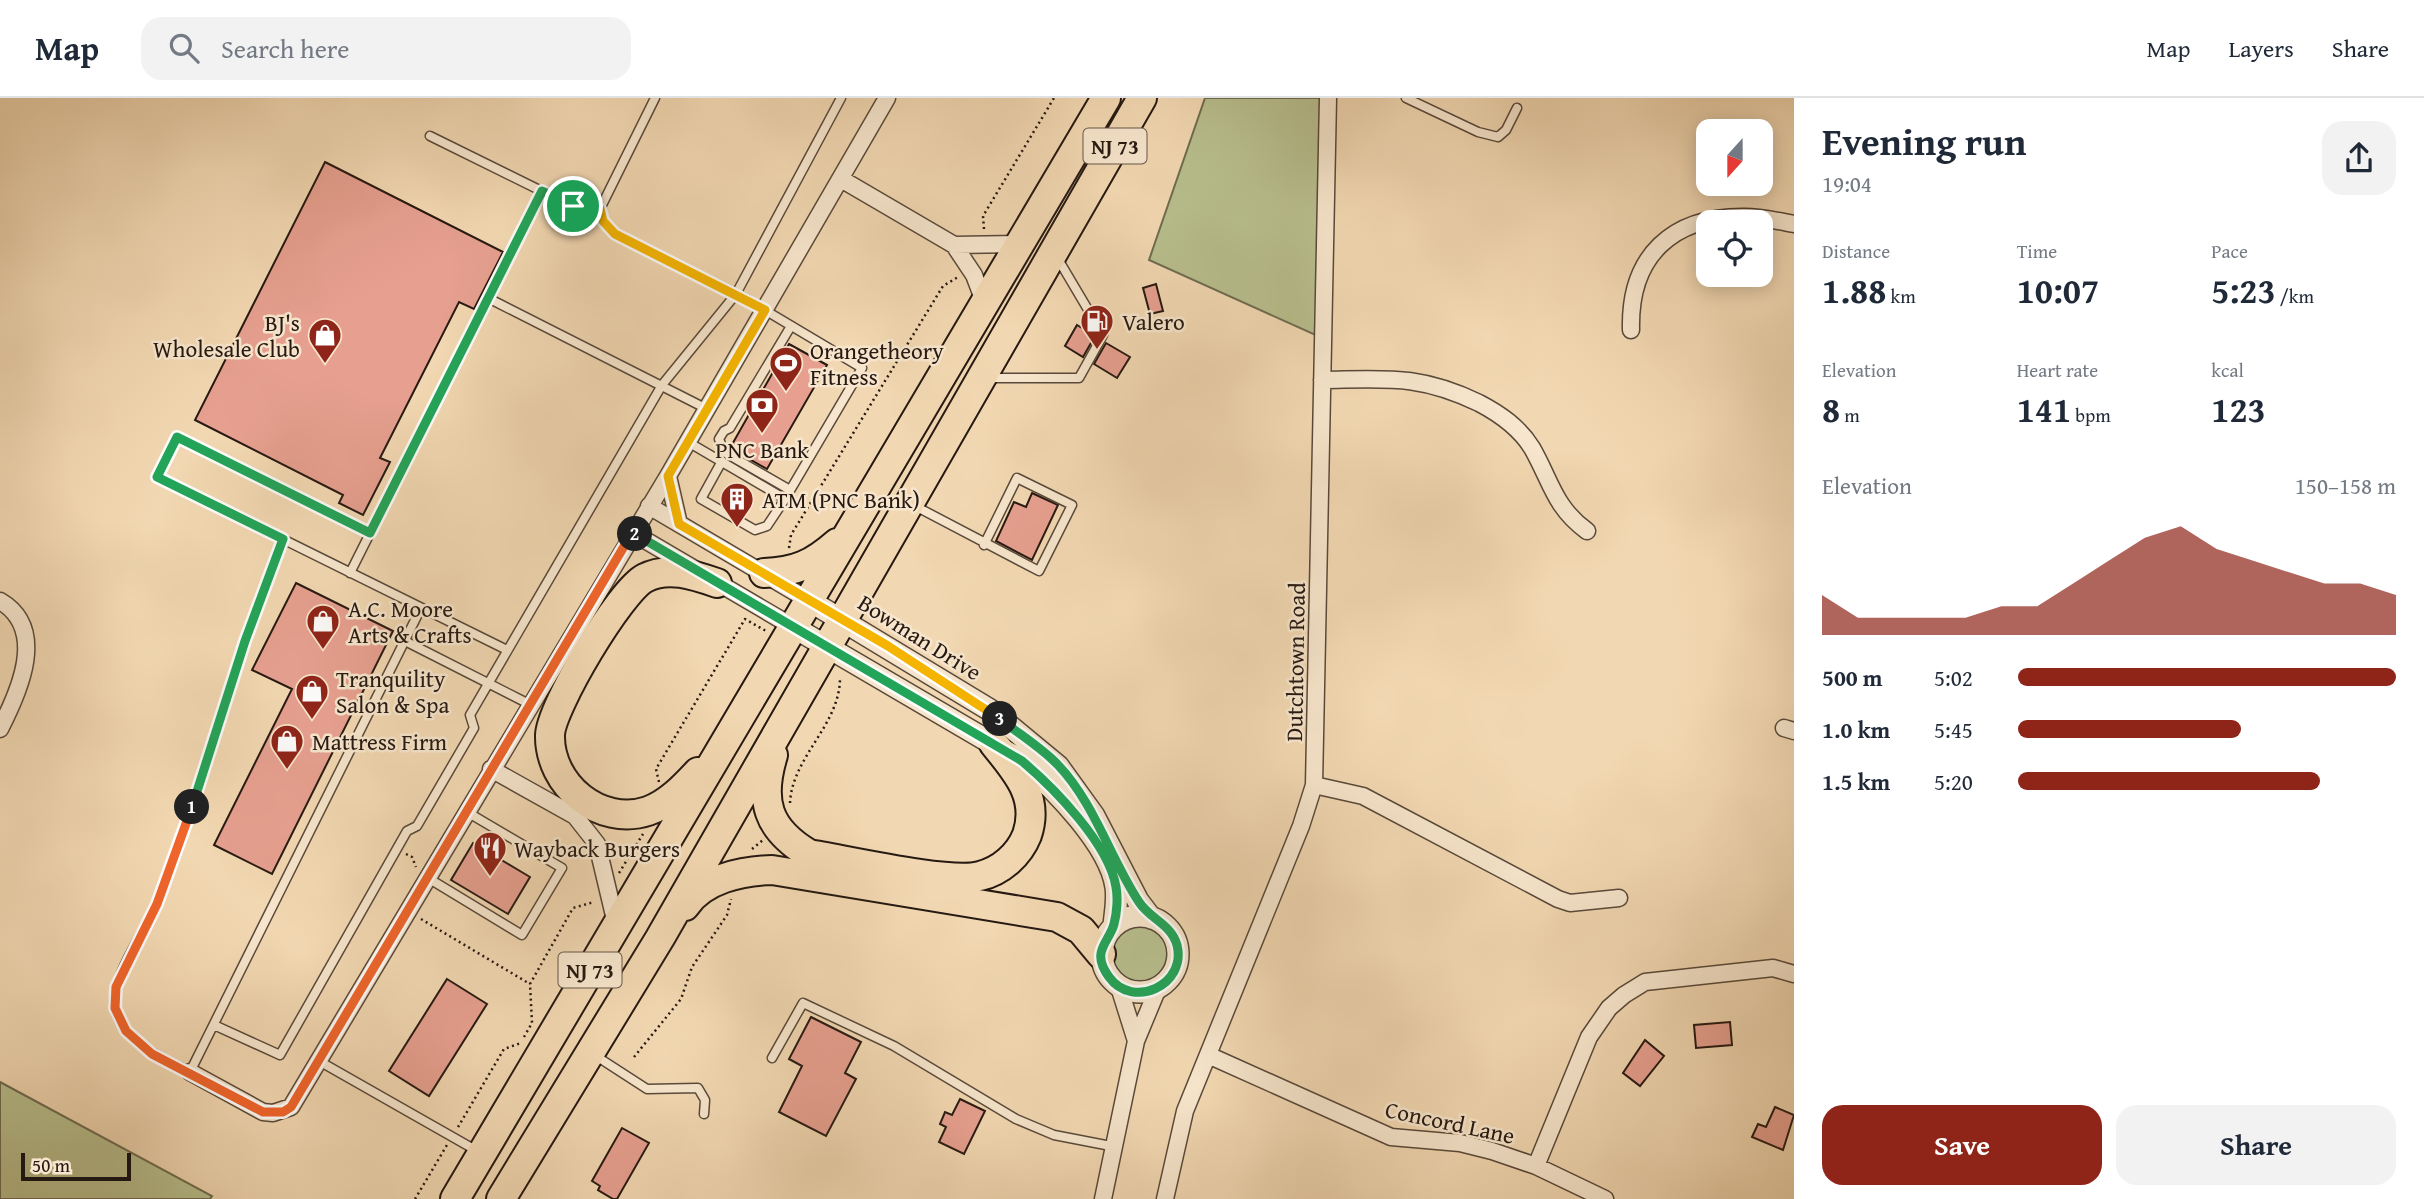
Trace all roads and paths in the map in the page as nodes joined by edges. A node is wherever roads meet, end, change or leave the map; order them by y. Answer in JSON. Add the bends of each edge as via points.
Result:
{"nodes":[{"id":1,"x":655,"y":98,"type":"edge"},
{"id":2,"x":841,"y":98,"type":"edge"},
{"id":3,"x":887,"y":98,"type":"edge"},
{"id":4,"x":1054,"y":98,"type":"edge"},
{"id":5,"x":1106,"y":98,"type":"edge"},
{"id":6,"x":1142,"y":98,"type":"edge"},
{"id":7,"x":1328,"y":98,"type":"edge"},
{"id":8,"x":1406,"y":98,"type":"edge"},
{"id":9,"x":1517,"y":108,"type":"dead end"},
{"id":10,"x":430,"y":136,"type":"dead end"},
{"id":11,"x":841,"y":179,"type":"junction"},
{"id":12,"x":542,"y":191,"type":"junction"},
{"id":13,"x":600,"y":209,"type":"junction"},
{"id":14,"x":1794,"y":224,"type":"edge"},
{"id":15,"x":985,"y":239,"type":"dead end"},
{"id":16,"x":1021,"y":244,"type":"junction"},
{"id":17,"x":954,"y":245,"type":"junction"},
{"id":18,"x":1054,"y":252,"type":"junction"},
{"id":19,"x":964,"y":274,"type":"dead end"},
{"id":20,"x":736,"y":294,"type":"junction"},
{"id":21,"x":488,"y":298,"type":"junction"},
{"id":22,"x":985,"y":304,"type":"junction"},
{"id":23,"x":765,"y":310,"type":"junction"},
{"id":24,"x":791,"y":326,"type":"junction"},
{"id":25,"x":1631,"y":330,"type":"dead end"},
{"id":26,"x":982,"y":378,"type":"junction"},
{"id":27,"x":1322,"y":380,"type":"junction"},
{"id":28,"x":662,"y":385,"type":"junction"},
{"id":29,"x":707,"y":409,"type":"junction"},
{"id":30,"x":720,"y":436,"type":"junction"},
{"id":31,"x":688,"y":442,"type":"junction"},
{"id":32,"x":709,"y":454,"type":"junction"},
{"id":33,"x":722,"y":461,"type":"junction"},
{"id":34,"x":668,"y":476,"type":"junction"},
{"id":35,"x":787,"y":494,"type":"junction"},
{"id":36,"x":910,"y":504,"type":"junction"},
{"id":37,"x":649,"y":506,"type":"junction"},
{"id":38,"x":679,"y":524,"type":"junction"},
{"id":39,"x":1587,"y":531,"type":"dead end"},
{"id":40,"x":849,"y":532,"type":"junction"},
{"id":41,"x":370,"y":533,"type":"junction"},
{"id":42,"x":632,"y":533,"type":"junction"},
{"id":43,"x":283,"y":539,"type":"junction"},
{"id":44,"x":984,"y":545,"type":"junction"},
{"id":45,"x":790,"y":554,"type":"dead end"},
{"id":46,"x":350,"y":573,"type":"junction"},
{"id":47,"x":764,"y":573,"type":"junction"},
{"id":48,"x":717,"y":583,"type":"junction"},
{"id":49,"x":0,"y":601,"type":"edge"},
{"id":50,"x":810,"y":601,"type":"junction"},
{"id":51,"x":421,"y":608,"type":"junction"},
{"id":52,"x":844,"y":620,"type":"junction"},
{"id":53,"x":781,"y":628,"type":"junction"},
{"id":54,"x":405,"y":642,"type":"junction"},
{"id":55,"x":827,"y":646,"type":"junction"},
{"id":56,"x":507,"y":650,"type":"junction"},
{"id":57,"x":840,"y":678,"type":"dead end"},
{"id":58,"x":488,"y":684,"type":"junction"},
{"id":59,"x":796,"y":701,"type":"junction"},
{"id":60,"x":529,"y":704,"type":"junction"},
{"id":61,"x":0,"y":729,"type":"edge"},
{"id":62,"x":727,"y":742,"type":"junction"},
{"id":63,"x":994,"y":744,"type":"junction"},
{"id":64,"x":491,"y":769,"type":"junction"},
{"id":65,"x":1314,"y":785,"type":"junction"},
{"id":66,"x":665,"y":790,"type":"dead end"},
{"id":67,"x":790,"y":806,"type":"dead end"},
{"id":68,"x":466,"y":811,"type":"junction"},
{"id":69,"x":648,"y":825,"type":"dead end"},
{"id":70,"x":397,"y":849,"type":"junction"},
{"id":71,"x":422,"y":877,"type":"junction"},
{"id":72,"x":615,"y":879,"type":"dead end"},
{"id":73,"x":731,"y":897,"type":"dead end"},
{"id":74,"x":1619,"y":898,"type":"dead end"},
{"id":75,"x":601,"y":902,"type":"dead end"},
{"id":76,"x":408,"y":911,"type":"junction"},
{"id":77,"x":1151,"y":918,"type":"junction"},
{"id":78,"x":617,"y":926,"type":"junction"},
{"id":79,"x":1114,"y":926,"type":"junction"},
{"id":80,"x":660,"y":938,"type":"junction"},
{"id":81,"x":1101,"y":954,"type":"junction"},
{"id":82,"x":1794,"y":974,"type":"edge"},
{"id":83,"x":530,"y":984,"type":"junction"},
{"id":84,"x":1119,"y":987,"type":"junction"},
{"id":85,"x":1158,"y":988,"type":"junction"},
{"id":86,"x":214,"y":1024,"type":"junction"},
{"id":87,"x":1136,"y":1041,"type":"junction"},
{"id":88,"x":590,"y":1052,"type":"junction"},
{"id":89,"x":1208,"y":1055,"type":"junction"},
{"id":90,"x":634,"y":1057,"type":"dead end"},
{"id":91,"x":772,"y":1058,"type":"dead end"},
{"id":92,"x":319,"y":1061,"type":"junction"},
{"id":93,"x":190,"y":1072,"type":"junction"},
{"id":94,"x":704,"y":1114,"type":"dead end"},
{"id":95,"x":452,"y":1137,"type":"junction"},
{"id":96,"x":1116,"y":1147,"type":"junction"},
{"id":97,"x":481,"y":1154,"type":"junction"},
{"id":98,"x":1535,"y":1166,"type":"junction"},
{"id":99,"x":415,"y":1199,"type":"edge"},
{"id":100,"x":455,"y":1199,"type":"edge"},
{"id":101,"x":502,"y":1199,"type":"edge"},
{"id":102,"x":1103,"y":1199,"type":"edge"},
{"id":103,"x":1165,"y":1199,"type":"edge"},
{"id":104,"x":1605,"y":1199,"type":"edge"}],
"edges":[{"from":1,"to":13,"type":"lane"},
{"from":2,"to":20,"type":"lane"},
{"from":3,"to":11,"type":"street"},
{"from":4,"to":15,"type":"path","via":[[983,216]]},
{"from":5,"to":16,"type":"highway","number":"NJ 73"},
{"from":6,"to":18,"type":"highway","number":"NJ 73"},
{"from":7,"to":27,"type":"street","name":"Dutchtown Road"},
{"from":8,"to":9,"type":"lane","via":[[1478,132],[1498,136]]},
{"from":10,"to":12,"type":"lane"},
{"from":11,"to":17,"type":"street"},
{"from":11,"to":23,"type":"street"},
{"from":12,"to":13,"type":"lane","via":[[582,211]]},
{"from":12,"to":21,"type":"lane"},
{"from":13,"to":20,"type":"lane","via":[[603,221],[615,234]]},
{"from":14,"to":25,"type":"street","via":[[1745,217],[1696,223],[1672,233],[1652,253],[1636,284]]},
{"from":16,"to":17,"type":"street"},
{"from":16,"to":22,"type":"highway","number":"NJ 73"},
{"from":17,"to":22,"type":"street","via":[[974,275]]},
{"from":18,"to":26,"type":"highway","number":"NJ 73"},
{"from":18,"to":26,"type":"lane","via":[[1103,335],[1079,378]]},
{"from":19,"to":45,"type":"path","via":[[943,286],[791,535]]},
{"from":20,"to":23,"type":"lane"},
{"from":20,"to":28,"type":"lane"},
{"from":21,"to":28,"type":"lane"},
{"from":21,"to":41,"type":"lane"},
{"from":22,"to":40,"type":"highway","number":"NJ 73"},
{"from":23,"to":24,"type":"lane"},
{"from":23,"to":29,"type":"street"},
{"from":24,"to":30,"type":"lane","via":[[730,428]]},
{"from":24,"to":35,"type":"lane","via":[[862,368]]},
{"from":26,"to":36,"type":"highway","number":"NJ 73"},
{"from":27,"to":39,"type":"street","via":[[1430,383],[1502,416],[1530,445],[1560,508]]},
{"from":27,"to":65,"type":"street","name":"Dutchtown Road"},
{"from":28,"to":29,"type":"lane"},
{"from":28,"to":56,"type":"lane"},
{"from":29,"to":31,"type":"street"},
{"from":30,"to":32,"type":"lane"},
{"from":30,"to":35,"type":"lane","via":[[724,452]]},
{"from":31,"to":32,"type":"lane"},
{"from":31,"to":34,"type":"street"},
{"from":32,"to":33,"type":"lane"},
{"from":33,"to":35,"type":"lane"},
{"from":33,"to":35,"type":"lane","via":[[701,499],[755,530],[767,526]]},
{"from":34,"to":37,"type":"street"},
{"from":34,"to":38,"type":"street"},
{"from":36,"to":44,"type":"lane"},
{"from":36,"to":52,"type":"highway","number":"NJ 73"},
{"from":37,"to":38,"type":"street"},
{"from":37,"to":42,"type":"street"},
{"from":38,"to":47,"type":"street"},
{"from":40,"to":47,"type":"highway","via":[[813,564]]},
{"from":40,"to":50,"type":"highway","number":"NJ 73"},
{"from":41,"to":43,"type":"lane","via":[[177,437],[157,477]]},
{"from":41,"to":46,"type":"lane"},
{"from":42,"to":48,"type":"street"},
{"from":42,"to":60,"type":"street"},
{"from":43,"to":46,"type":"lane"},
{"from":43,"to":93,"type":"lane","via":[[157,904],[116,987],[115,1008],[126,1031],[152,1054]]},
{"from":44,"to":44,"type":"lane","via":[[1038,571],[1072,505],[1017,478]]},
{"from":46,"to":51,"type":"lane"},
{"from":47,"to":50,"type":"street"},
{"from":48,"to":53,"type":"street"},
{"from":48,"to":62,"type":"highway","via":[[681,573],[655,574],[622,597],[558,705],[550,735],[561,777],[575,794],[610,814],[648,811],[667,801]]},
{"from":49,"to":61,"type":"street","via":[[22,625],[27,647],[23,673]]},
{"from":50,"to":52,"type":"street","name":"Bowman Drive"},
{"from":50,"to":53,"type":"highway","number":"NJ 73"},
{"from":51,"to":54,"type":"lane"},
{"from":51,"to":56,"type":"lane"},
{"from":52,"to":55,"type":"highway","number":"NJ 73"},
{"from":52,"to":77,"type":"street","name":"Bowman Drive","via":[[990,710],[1058,766],[1094,816]]},
{"from":53,"to":55,"type":"street"},
{"from":53,"to":62,"type":"highway","number":"NJ 73"},
{"from":53,"to":66,"type":"path","via":[[765,632],[745,619],[656,769]]},
{"from":54,"to":58,"type":"lane"},
{"from":54,"to":86,"type":"lane"},
{"from":55,"to":59,"type":"highway","number":"NJ 73"},
{"from":55,"to":63,"type":"street"},
{"from":56,"to":58,"type":"lane"},
{"from":57,"to":67,"type":"path","via":[[833,708],[794,779]]},
{"from":58,"to":60,"type":"lane"},
{"from":58,"to":70,"type":"lane","via":[[470,715],[474,728],[417,826],[407,831]]},
{"from":59,"to":63,"type":"highway","via":[[772,757],[766,795],[769,814],[780,832],[809,854],[964,878],[993,872],[1011,859],[1024,841],[1031,812],[1024,783]]},
{"from":59,"to":80,"type":"highway","number":"NJ 73"},
{"from":60,"to":64,"type":"street"},
{"from":62,"to":78,"type":"highway","number":"NJ 73"},
{"from":63,"to":79,"type":"street","via":[[1046,781],[1099,848],[1116,885]]},
{"from":64,"to":68,"type":"street"},
{"from":64,"to":78,"type":"street","via":[[575,816],[597,844]]},
{"from":65,"to":74,"type":"street","via":[[1363,796],[1558,899],[1570,903]]},
{"from":65,"to":89,"type":"street","name":"Dutchtown Road"},
{"from":68,"to":71,"type":"street"},
{"from":68,"to":71,"type":"lane","via":[[562,868],[522,935]]},
{"from":69,"to":72,"type":"path"},
{"from":70,"to":71,"type":"path","via":[[412,858]]},
{"from":70,"to":86,"type":"lane","via":[[280,1055]]},
{"from":71,"to":76,"type":"street"},
{"from":73,"to":90,"type":"path","via":[[727,915],[692,967],[681,999]]},
{"from":75,"to":83,"type":"path","via":[[573,908]]},
{"from":76,"to":83,"type":"path"},
{"from":76,"to":92,"type":"street"},
{"from":77,"to":79,"type":"street","via":[[1135,916]]},
{"from":77,"to":85,"type":"street","via":[[1167,928],[1178,951],[1172,975]]},
{"from":78,"to":97,"type":"highway","number":"NJ 73"},
{"from":79,"to":81,"type":"street"},
{"from":80,"to":81,"type":"highway","via":[[692,895],[743,872],[772,870],[1057,917],[1081,930]]},
{"from":80,"to":88,"type":"highway","number":"NJ 73"},
{"from":81,"to":84,"type":"street","via":[[1106,973]]},
{"from":82,"to":98,"type":"street","via":[[1773,968],[1644,982],[1624,995],[1590,1037]]},
{"from":83,"to":95,"type":"path","via":[[532,1023],[521,1043],[504,1049]]},
{"from":84,"to":85,"type":"street","via":[[1138,993]]},
{"from":84,"to":87,"type":"street"},
{"from":85,"to":87,"type":"street"},
{"from":86,"to":93,"type":"lane"},
{"from":87,"to":96,"type":"street"},
{"from":88,"to":94,"type":"lane","via":[[647,1089],[698,1088],[705,1100]]},
{"from":88,"to":101,"type":"highway","number":"NJ 73"},
{"from":89,"to":98,"type":"street","name":"Concord Lane","via":[[1391,1137],[1460,1143]]},
{"from":89,"to":103,"type":"street","name":"Dutchtown Road","via":[[1176,1139]]},
{"from":91,"to":96,"type":"lane","via":[[803,1003],[894,1046],[1028,1124],[1054,1135]]},
{"from":92,"to":93,"type":"street","via":[[291,1107],[273,1113],[263,1112]]},
{"from":92,"to":95,"type":"lane"},
{"from":95,"to":97,"type":"lane"},
{"from":95,"to":99,"type":"path"},
{"from":96,"to":102,"type":"street"},
{"from":97,"to":100,"type":"highway","number":"NJ 73"},
{"from":98,"to":104,"type":"street","name":"Concord Lane"}]}
